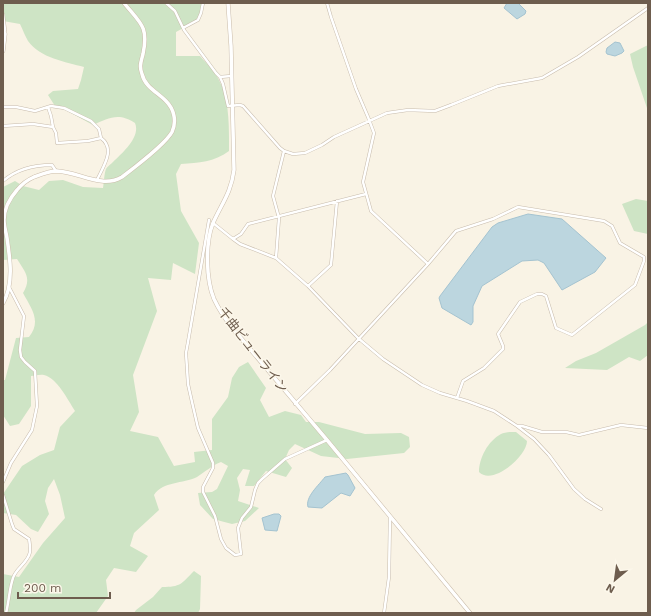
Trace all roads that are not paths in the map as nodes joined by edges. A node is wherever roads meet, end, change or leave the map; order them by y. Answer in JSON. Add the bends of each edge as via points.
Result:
{"nodes":[{"id":1,"x":124,"y":3,"type":"edge"},
{"id":2,"x":166,"y":3,"type":"edge"},
{"id":3,"x":203,"y":3,"type":"edge"},
{"id":4,"x":228,"y":3,"type":"edge"},
{"id":5,"x":327,"y":3,"type":"edge"},
{"id":6,"x":648,"y":8,"type":"edge"},
{"id":7,"x":3,"y":14,"type":"edge"},
{"id":8,"x":183,"y":28,"type":"junction"},
{"id":9,"x":4,"y":30,"type":"edge"},
{"id":10,"x":3,"y":51,"type":"edge"},
{"id":11,"x":232,"y":76,"type":"junction"},
{"id":12,"x":220,"y":77,"type":"junction"},
{"id":13,"x":232,"y":106,"type":"junction"},
{"id":14,"x":3,"y":107,"type":"edge"},
{"id":15,"x":48,"y":107,"type":"junction"},
{"id":16,"x":370,"y":120,"type":"junction"},
{"id":17,"x":3,"y":126,"type":"edge"},
{"id":18,"x":53,"y":127,"type":"junction"},
{"id":19,"x":101,"y":138,"type":"junction"},
{"id":20,"x":284,"y":151,"type":"junction"},
{"id":21,"x":56,"y":171,"type":"junction"},
{"id":22,"x":97,"y":180,"type":"junction"},
{"id":23,"x":3,"y":181,"type":"edge"},
{"id":24,"x":366,"y":194,"type":"junction"},
{"id":25,"x":337,"y":201,"type":"junction"},
{"id":26,"x":278,"y":216,"type":"junction"},
{"id":27,"x":209,"y":220,"type":"dead end"},
{"id":28,"x":213,"y":223,"type":"junction"},
{"id":29,"x":3,"y":237,"type":"edge"},
{"id":30,"x":232,"y":239,"type":"junction"},
{"id":31,"x":7,"y":240,"type":"junction"},
{"id":32,"x":276,"y":258,"type":"junction"},
{"id":33,"x":428,"y":264,"type":"junction"},
{"id":34,"x":308,"y":286,"type":"junction"},
{"id":35,"x":9,"y":287,"type":"junction"},
{"id":36,"x":3,"y":303,"type":"edge"},
{"id":37,"x":358,"y":338,"type":"junction"},
{"id":38,"x":457,"y":398,"type":"junction"},
{"id":39,"x":295,"y":404,"type":"junction"},
{"id":40,"x":517,"y":426,"type":"junction"},
{"id":41,"x":648,"y":428,"type":"edge"},
{"id":42,"x":327,"y":440,"type":"junction"},
{"id":43,"x":3,"y":482,"type":"edge"},
{"id":44,"x":3,"y":495,"type":"edge"},
{"id":45,"x":602,"y":510,"type":"dead end"},
{"id":46,"x":390,"y":517,"type":"junction"},
{"id":47,"x":6,"y":613,"type":"edge"},
{"id":48,"x":384,"y":613,"type":"edge"},
{"id":49,"x":470,"y":613,"type":"edge"}],
"edges":[{"from":1,"to":22,"type":"street","via":[[144,28],[145,43],[140,66],[142,76],[145,83],[171,108],[174,114],[173,126],[165,141],[122,177],[111,181]]},
{"from":2,"to":8,"type":"street","via":[[175,11]]},
{"from":3,"to":8,"type":"street","via":[[198,20]]},
{"from":4,"to":11,"type":"street","name":"千曲ビューライン"},
{"from":5,"to":16,"type":"street","via":[[356,89]]},
{"from":6,"to":16,"type":"street","via":[[578,57],[542,78],[498,86],[440,109],[400,110]]},
{"from":7,"to":9,"type":"street"},
{"from":8,"to":12,"type":"street"},
{"from":9,"to":10,"type":"street"},
{"from":11,"to":12,"type":"street"},
{"from":11,"to":13,"type":"street","name":"千曲ビューライン"},
{"from":12,"to":13,"type":"street","via":[[227,106]]},
{"from":13,"to":20,"type":"street","via":[[243,106]]},
{"from":13,"to":28,"type":"street","name":"千曲ビューライン","via":[[233,179]]},
{"from":14,"to":15,"type":"street","via":[[16,107],[35,112]]},
{"from":15,"to":18,"type":"street"},
{"from":15,"to":19,"type":"street","via":[[64,108],[91,121],[99,129]]},
{"from":16,"to":20,"type":"street","via":[[305,154]]},
{"from":16,"to":24,"type":"street","via":[[374,135],[363,182]]},
{"from":17,"to":18,"type":"street","via":[[33,124]]},
{"from":18,"to":19,"type":"street","via":[[57,142],[88,142]]},
{"from":19,"to":22,"type":"street","via":[[106,142],[109,153]]},
{"from":20,"to":26,"type":"street","via":[[273,196]]},
{"from":21,"to":22,"type":"street"},
{"from":21,"to":23,"type":"street","via":[[52,165],[28,167]]},
{"from":21,"to":31,"type":"street","via":[[42,173],[26,181],[14,193],[4,220]]},
{"from":24,"to":25,"type":"street"},
{"from":24,"to":33,"type":"street","via":[[371,211]]},
{"from":25,"to":26,"type":"street"},
{"from":25,"to":34,"type":"street","via":[[331,265]]},
{"from":26,"to":30,"type":"street","via":[[248,224],[241,234]]},
{"from":26,"to":32,"type":"street"},
{"from":27,"to":42,"type":"street","via":[[186,353],[188,384],[198,428],[213,463],[202,492],[215,516],[221,540],[226,548],[235,555],[241,554],[238,528],[251,507],[258,483],[285,459]]},
{"from":28,"to":30,"type":"street"},
{"from":28,"to":39,"type":"street","name":"千曲ビューライン","via":[[208,252],[208,272],[214,299],[234,330]]},
{"from":29,"to":31,"type":"street"},
{"from":30,"to":32,"type":"street"},
{"from":31,"to":35,"type":"street"},
{"from":32,"to":34,"type":"street"},
{"from":33,"to":37,"type":"street"},
{"from":33,"to":38,"type":"street","via":[[456,231],[493,219],[518,207],[604,221],[612,226],[620,243],[645,258],[635,285],[572,335],[556,328],[544,295],[537,294],[520,302],[498,334],[503,349],[484,368],[463,381]]},
{"from":34,"to":37,"type":"street"},
{"from":35,"to":36,"type":"street"},
{"from":35,"to":43,"type":"street","via":[[24,316],[21,357],[35,370],[37,406],[32,430],[11,463]]},
{"from":37,"to":38,"type":"street","via":[[383,359],[422,385]]},
{"from":37,"to":39,"type":"street"},
{"from":38,"to":40,"type":"street","via":[[494,412]]},
{"from":39,"to":42,"type":"street","name":"千曲ビューライン"},
{"from":40,"to":41,"type":"street","via":[[542,432],[579,435],[621,424]]},
{"from":40,"to":45,"type":"street","via":[[549,455],[585,499]]},
{"from":42,"to":46,"type":"street","name":"千曲ビューライン"},
{"from":44,"to":47,"type":"street","via":[[14,529],[29,539],[30,550],[30,554],[13,578]]},
{"from":46,"to":48,"type":"street","via":[[389,577]]},
{"from":46,"to":49,"type":"street","name":"千曲ビューライン"}]}
